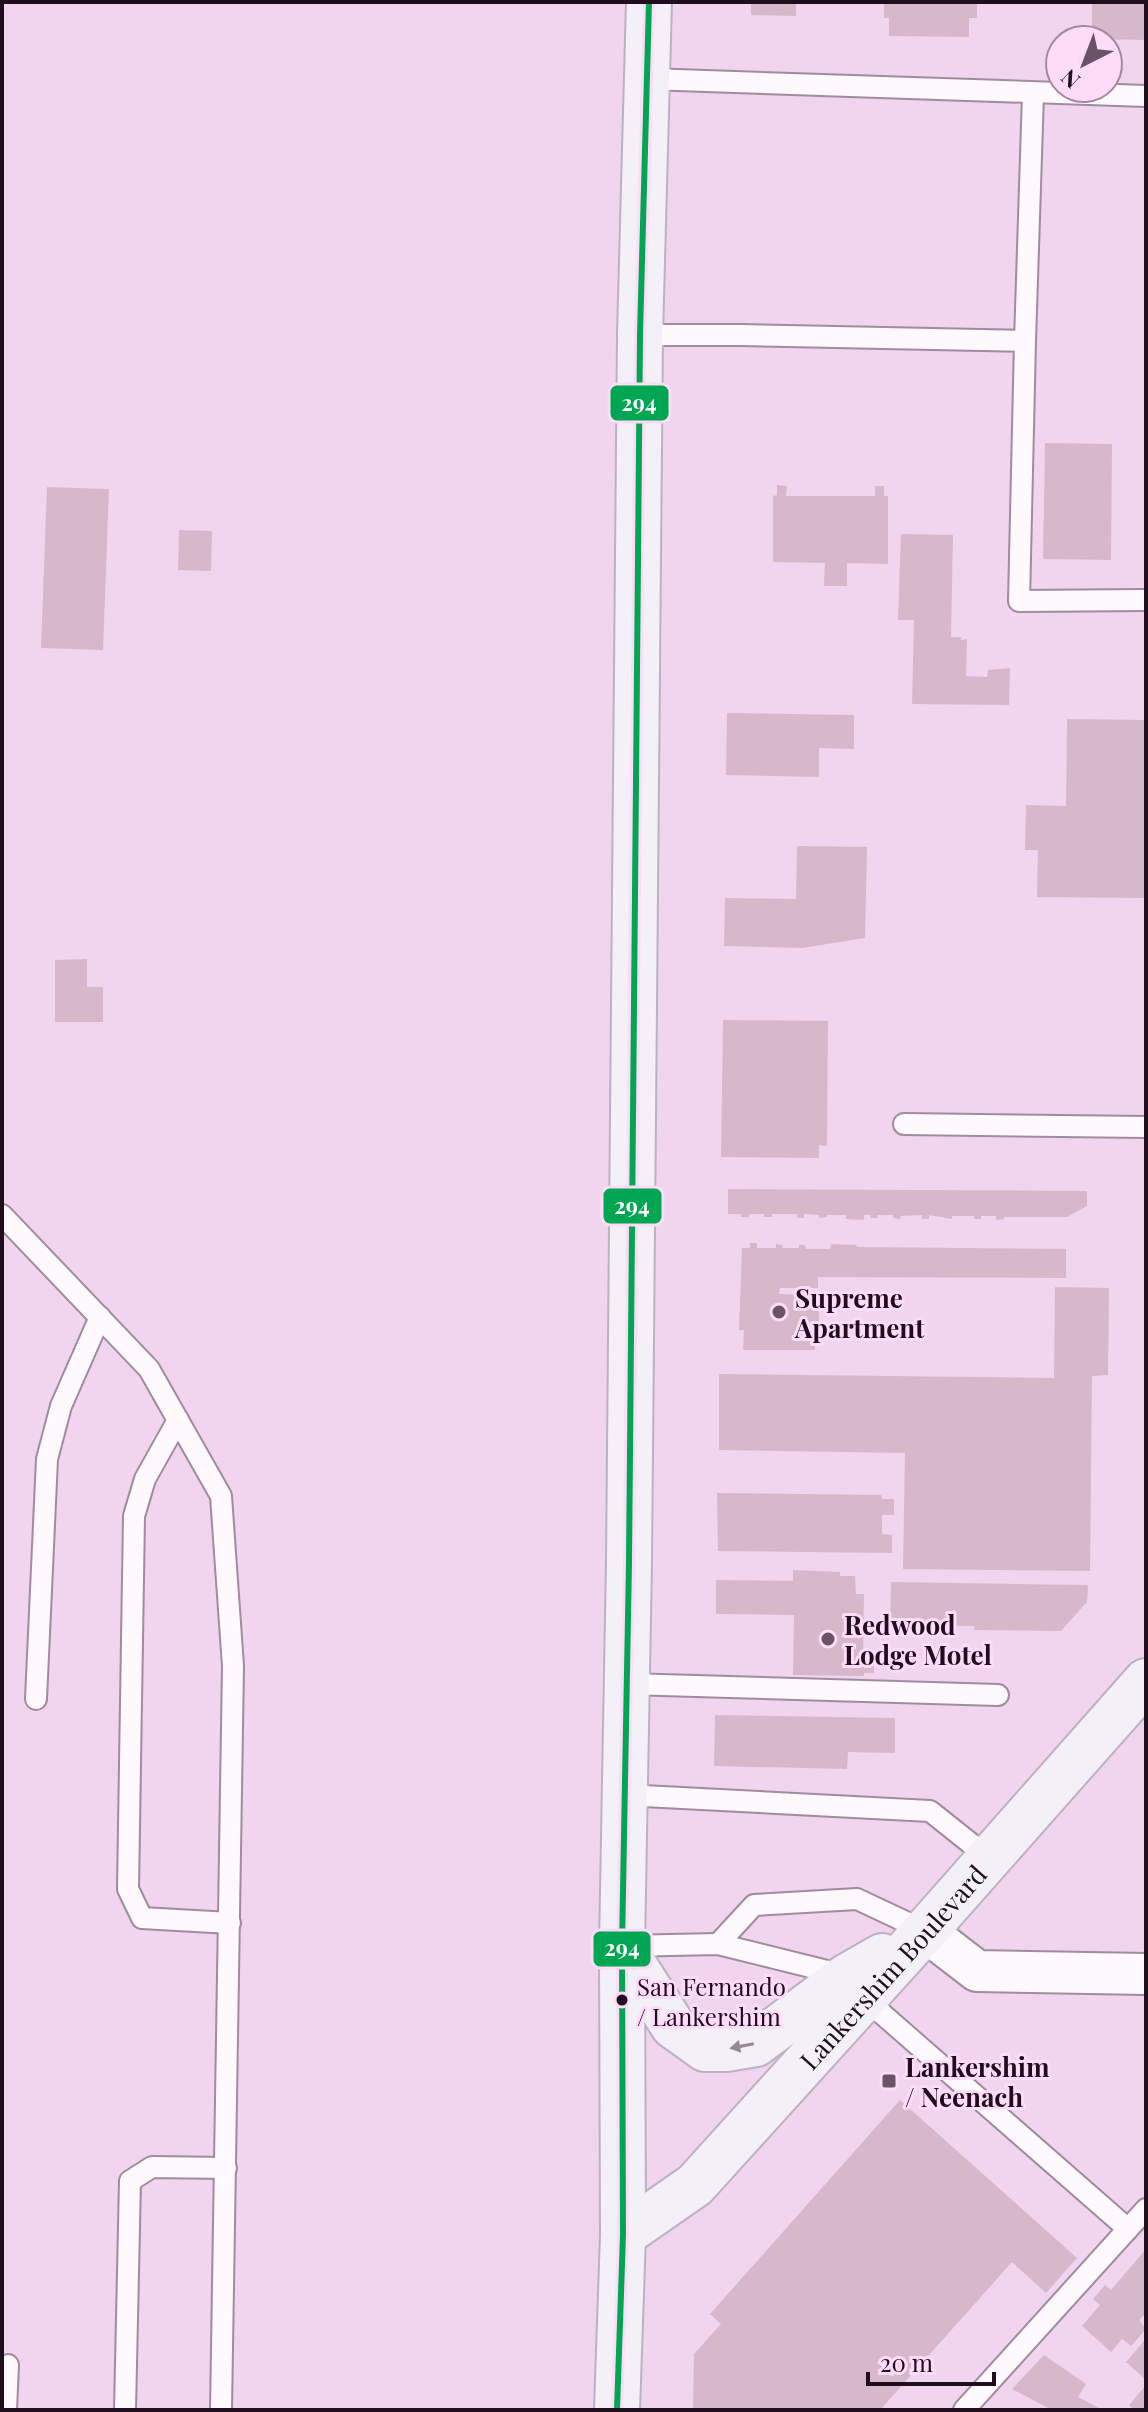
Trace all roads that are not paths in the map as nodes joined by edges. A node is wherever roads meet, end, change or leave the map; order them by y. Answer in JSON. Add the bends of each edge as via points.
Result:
{"nodes":[{"id":1,"x":649,"y":2,"type":"edge"},
{"id":2,"x":648,"y":79,"type":"junction"},
{"id":3,"x":1033,"y":94,"type":"junction"},
{"id":4,"x":1146,"y":96,"type":"edge"},
{"id":5,"x":640,"y":335,"type":"junction"},
{"id":6,"x":1025,"y":341,"type":"junction"},
{"id":7,"x":1146,"y":600,"type":"edge"},
{"id":8,"x":904,"y":1124,"type":"dead end"},
{"id":9,"x":1146,"y":1127,"type":"edge"},
{"id":10,"x":2,"y":1215,"type":"edge"},
{"id":11,"x":100,"y":1317,"type":"junction"},
{"id":12,"x":178,"y":1420,"type":"junction"},
{"id":13,"x":1146,"y":1681,"type":"edge"},
{"id":14,"x":627,"y":1684,"type":"junction"},
{"id":15,"x":998,"y":1695,"type":"dead end"},
{"id":16,"x":36,"y":1699,"type":"dead end"},
{"id":17,"x":624,"y":1795,"type":"junction"},
{"id":18,"x":989,"y":1858,"type":"junction"},
{"id":19,"x":230,"y":1923,"type":"junction"},
{"id":20,"x":925,"y":1931,"type":"junction"},
{"id":21,"x":718,"y":1944,"type":"junction"},
{"id":22,"x":622,"y":1946,"type":"junction"},
{"id":23,"x":1146,"y":1974,"type":"edge"},
{"id":24,"x":856,"y":1987,"type":"junction"},
{"id":25,"x":226,"y":2168,"type":"junction"},
{"id":26,"x":1146,"y":2209,"type":"edge"},
{"id":27,"x":1128,"y":2229,"type":"junction"},
{"id":28,"x":623,"y":2235,"type":"junction"},
{"id":29,"x":8,"y":2365,"type":"dead end"},
{"id":30,"x":6,"y":2410,"type":"edge"},
{"id":31,"x":125,"y":2410,"type":"edge"},
{"id":32,"x":221,"y":2410,"type":"edge"},
{"id":33,"x":617,"y":2410,"type":"edge"},
{"id":34,"x":964,"y":2410,"type":"edge"}],
"edges":[{"from":1,"to":2,"type":"main road"},
{"from":2,"to":3,"type":"lane"},
{"from":2,"to":5,"type":"main road"},
{"from":3,"to":4,"type":"lane"},
{"from":3,"to":6,"type":"lane"},
{"from":5,"to":6,"type":"lane"},
{"from":5,"to":14,"type":"main road"},
{"from":6,"to":7,"type":"lane","via":[[1019,601]]},
{"from":8,"to":9,"type":"lane"},
{"from":10,"to":11,"type":"lane"},
{"from":11,"to":12,"type":"lane","via":[[149,1369]]},
{"from":11,"to":16,"type":"lane","via":[[61,1406],[47,1459]]},
{"from":12,"to":19,"type":"lane","via":[[221,1496],[233,1666]]},
{"from":12,"to":19,"type":"lane","via":[[145,1479],[134,1516],[128,1889],[142,1918]]},
{"from":13,"to":18,"type":"main road","name":"Lankershim Boulevard"},
{"from":14,"to":15,"type":"lane"},
{"from":14,"to":17,"type":"main road"},
{"from":17,"to":18,"type":"lane","via":[[930,1811]]},
{"from":17,"to":22,"type":"main road"},
{"from":18,"to":20,"type":"main road","name":"Lankershim Boulevard"},
{"from":19,"to":25,"type":"lane"},
{"from":20,"to":21,"type":"lane","via":[[857,1899],[754,1905]]},
{"from":20,"to":23,"type":"street","via":[[977,1971]]},
{"from":20,"to":24,"type":"main road","name":"Lankershim Boulevard"},
{"from":21,"to":22,"type":"lane"},
{"from":21,"to":24,"type":"lane"},
{"from":24,"to":22,"type":"main road","one_way":true,"via":[[756,2044],[705,2049],[673,2026]]},
{"from":22,"to":28,"type":"main road"},
{"from":24,"to":27,"type":"lane"},
{"from":24,"to":28,"type":"main road","name":"Lankershim Boulevard","via":[[695,2185]]},
{"from":25,"to":31,"type":"lane","via":[[152,2167],[130,2181]]},
{"from":25,"to":32,"type":"lane"},
{"from":26,"to":27,"type":"lane"},
{"from":27,"to":34,"type":"lane"},
{"from":28,"to":33,"type":"main road"},
{"from":29,"to":30,"type":"lane"}]}
